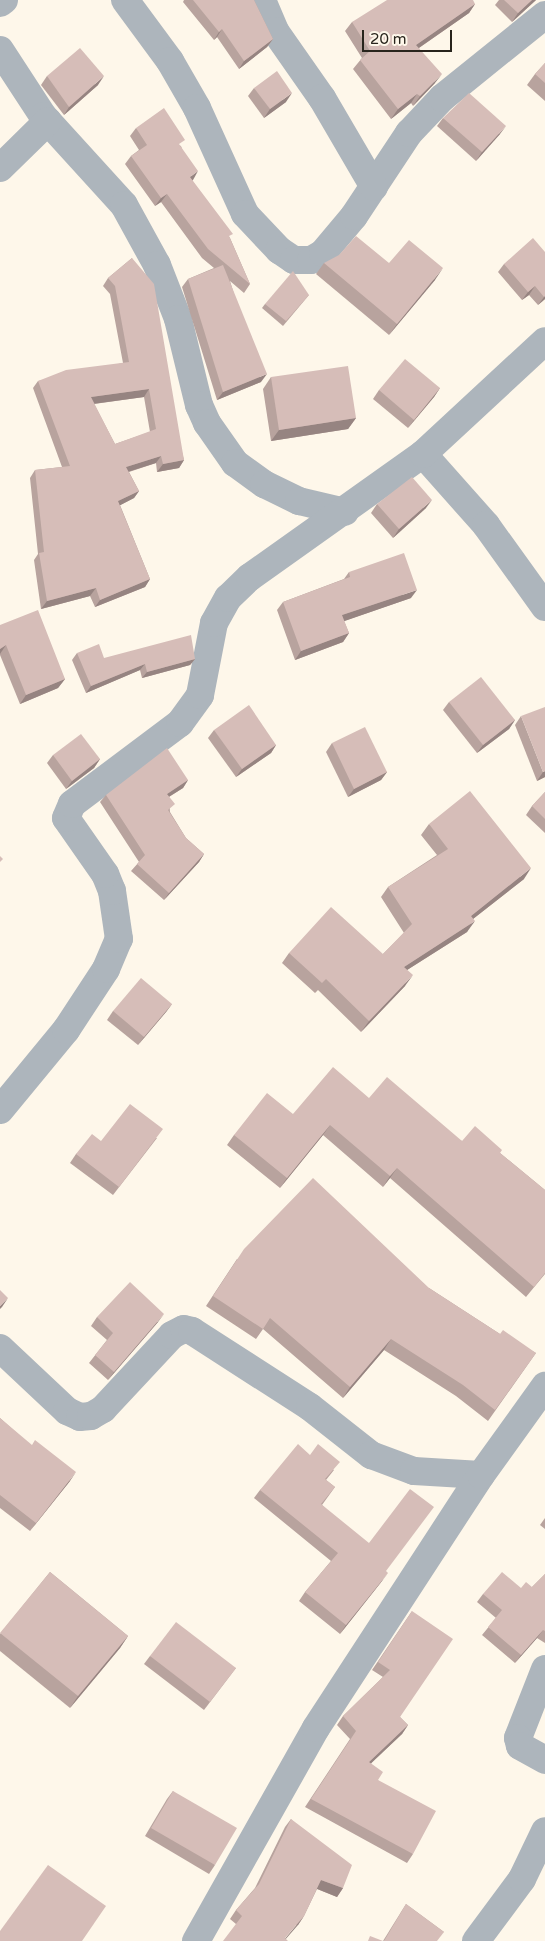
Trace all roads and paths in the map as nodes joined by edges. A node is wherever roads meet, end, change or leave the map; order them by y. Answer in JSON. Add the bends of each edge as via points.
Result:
{"nodes":[{"id":1,"x":4,"y":0,"type":"edge"},
{"id":2,"x":126,"y":0,"type":"edge"},
{"id":3,"x":262,"y":0,"type":"edge"},
{"id":4,"x":0,"y":3,"type":"edge"},
{"id":5,"x":545,"y":14,"type":"edge"},
{"id":6,"x":0,"y":50,"type":"edge"},
{"id":7,"x":48,"y":121,"type":"junction"},
{"id":8,"x":0,"y":168,"type":"edge"},
{"id":9,"x":374,"y":187,"type":"junction"},
{"id":10,"x":545,"y":341,"type":"edge"},
{"id":11,"x":422,"y":454,"type":"junction"},
{"id":12,"x":345,"y":512,"type":"junction"},
{"id":13,"x":545,"y":607,"type":"edge"},
{"id":14,"x":0,"y":1110,"type":"edge"},
{"id":15,"x":0,"y":1348,"type":"edge"},
{"id":16,"x":545,"y":1386,"type":"edge"},
{"id":17,"x":481,"y":1475,"type":"junction"},
{"id":18,"x":545,"y":1669,"type":"edge"},
{"id":19,"x":545,"y":1760,"type":"edge"},
{"id":20,"x":545,"y":1831,"type":"edge"},
{"id":21,"x":196,"y":1941,"type":"edge"},
{"id":22,"x":476,"y":1941,"type":"edge"}],
"edges":[{"from":1,"to":4,"type":"street"},
{"from":2,"to":9,"type":"street","via":[[170,61],[197,108],[245,214],[279,250],[294,260],[311,260],[323,253]]},
{"from":3,"to":9,"type":"street","via":[[275,31],[322,98]]},
{"from":5,"to":9,"type":"street","via":[[442,98],[409,133]]},
{"from":6,"to":7,"type":"street"},
{"from":7,"to":8,"type":"street"},
{"from":7,"to":12,"type":"street","via":[[72,143],[124,205],[157,265],[178,319],[199,405],[207,423],[235,463],[264,484],[299,501]]},
{"from":10,"to":11,"type":"street"},
{"from":11,"to":12,"type":"street"},
{"from":11,"to":13,"type":"street","via":[[486,525]]},
{"from":12,"to":14,"type":"street","via":[[250,577],[228,598],[214,623],[200,695],[180,723],[68,810],[66,818],[97,859],[112,891],[118,939],[106,969],[66,1030]]},
{"from":15,"to":17,"type":"street","via":[[67,1411],[85,1416],[103,1409],[172,1335],[184,1329],[192,1331],[310,1407],[371,1455],[414,1472]]},
{"from":16,"to":17,"type":"street"},
{"from":17,"to":21,"type":"street","via":[[316,1728]]},
{"from":18,"to":19,"type":"street","via":[[518,1738],[520,1746]]},
{"from":20,"to":22,"type":"street","via":[[522,1879]]}]}
